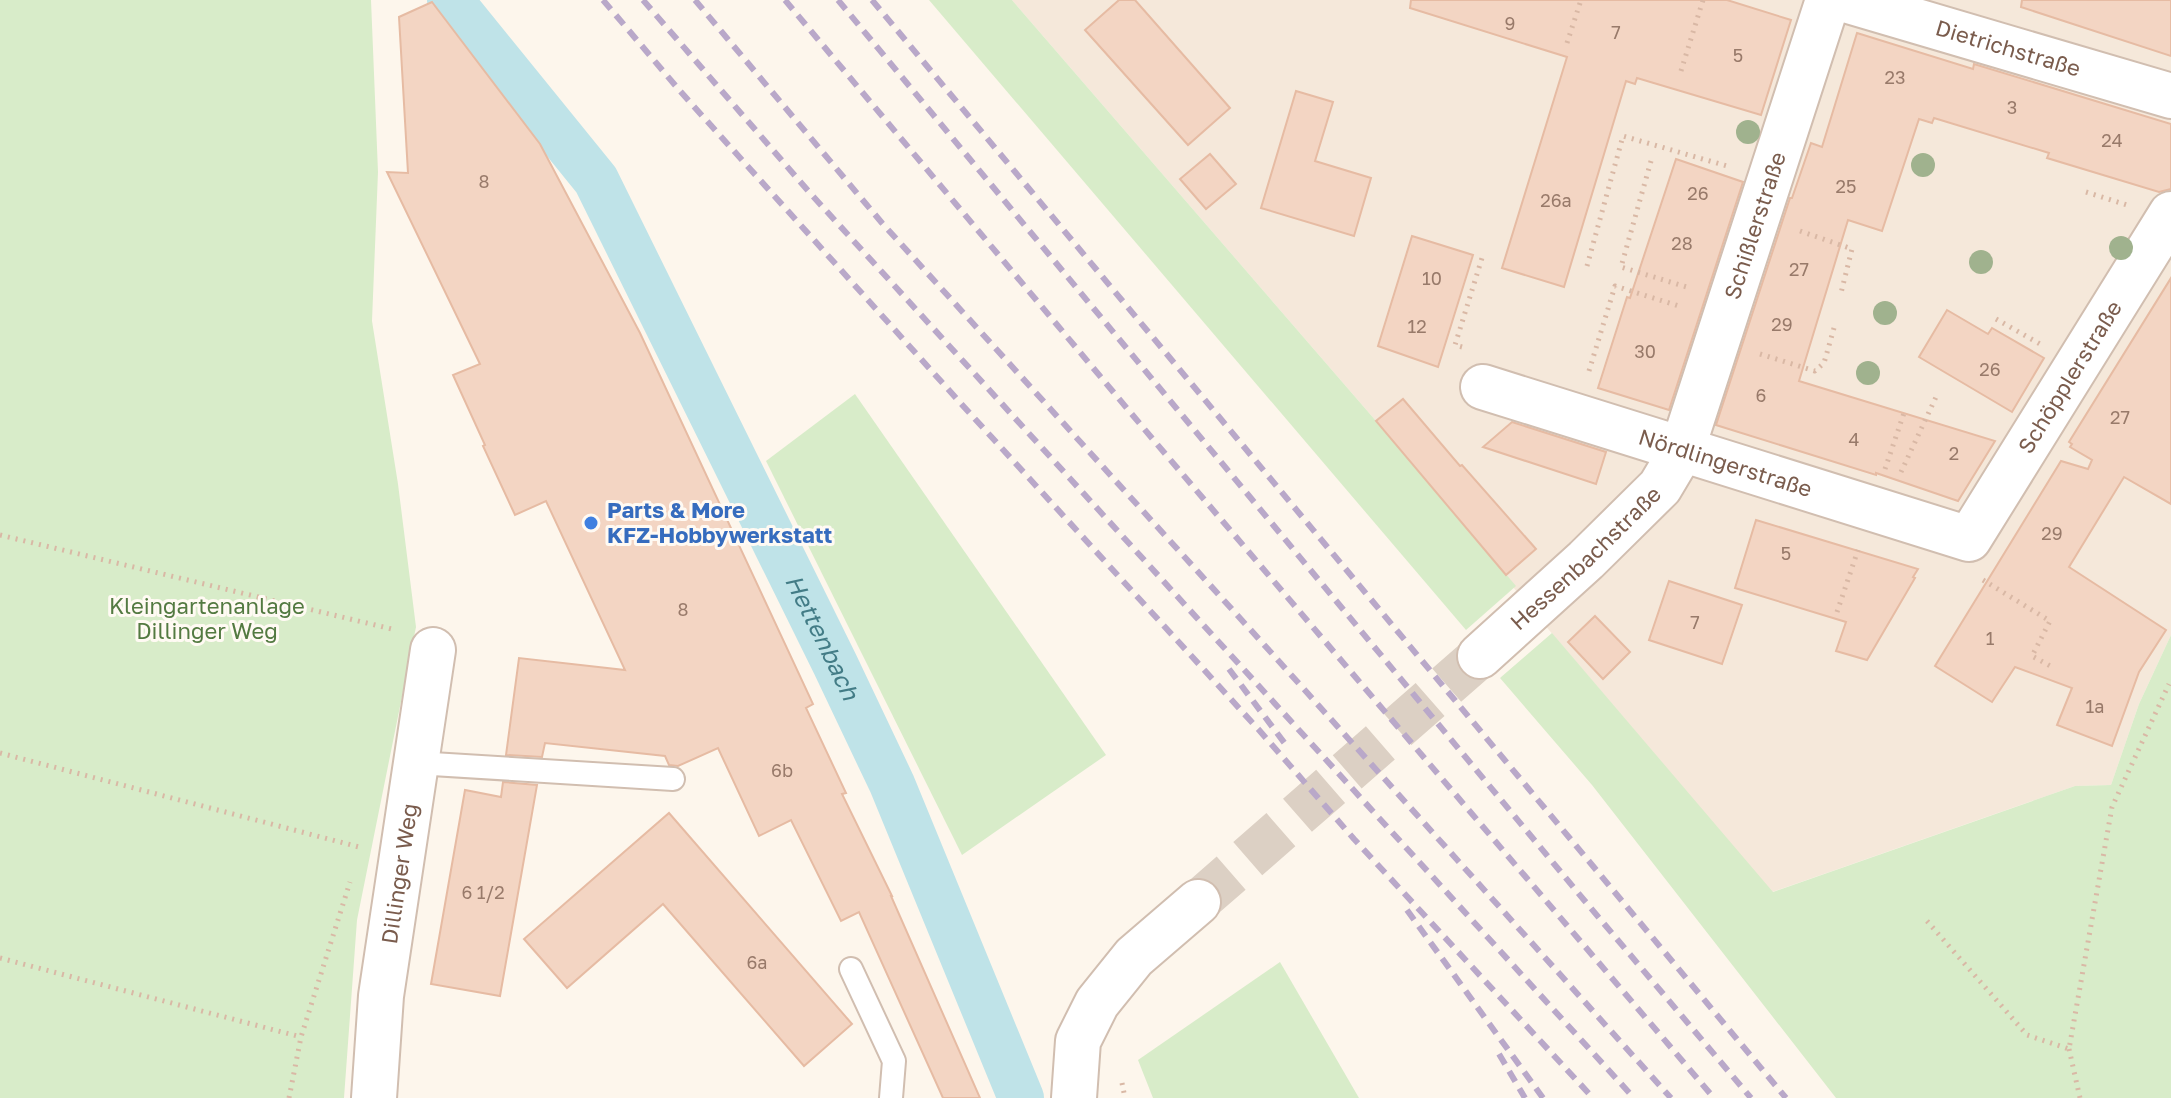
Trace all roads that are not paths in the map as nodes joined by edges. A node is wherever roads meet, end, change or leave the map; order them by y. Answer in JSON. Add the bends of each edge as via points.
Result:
{"nodes":[{"id":1,"x":1828,"y":0,"type":"edge"},
{"id":2,"x":1845,"y":0,"type":"edge"},
{"id":3,"x":2171,"y":96,"type":"edge"},
{"id":4,"x":2171,"y":214,"type":"edge"},
{"id":5,"x":1475,"y":368,"type":"road end"},
{"id":6,"x":1682,"y":450,"type":"junction"},
{"id":7,"x":1972,"y":558,"type":"joint"},
{"id":8,"x":417,"y":641,"type":"road end"},
{"id":9,"x":1480,"y":656,"type":"tunnel mouth"},
{"id":10,"x":416,"y":763,"type":"junction"},
{"id":11,"x":673,"y":779,"type":"dead end"},
{"id":12,"x":1198,"y":902,"type":"tunnel mouth"},
{"id":13,"x":851,"y":969,"type":"dead end"},
{"id":14,"x":374,"y":1098,"type":"edge"},
{"id":15,"x":891,"y":1098,"type":"edge"},
{"id":16,"x":1074,"y":1098,"type":"edge"}],
"edges":[{"from":1,"to":6,"type":"street","name":"Schißlerstraße"},
{"from":2,"to":3,"type":"street","name":"Dietrichstraße"},
{"from":4,"to":7,"type":"street","name":"Schöpplerstraße"},
{"from":5,"to":6,"type":"street","name":"Nördlingerstraße"},
{"from":6,"to":7,"type":"street","name":"Nördlingerstraße","via":[[1878,512]]},
{"from":6,"to":9,"type":"street","name":"Hessenbachstraße","via":[[1660,487]]},
{"from":8,"to":10,"type":"street","name":"Dillinger Weg"},
{"from":10,"to":11,"type":"lane"},
{"from":10,"to":14,"type":"street","name":"Dillinger Weg","via":[[381,996]]},
{"from":12,"to":16,"type":"street","via":[[1134,957],[1097,1003],[1078,1041]]},
{"from":13,"to":15,"type":"lane","via":[[894,1061]]}]}
